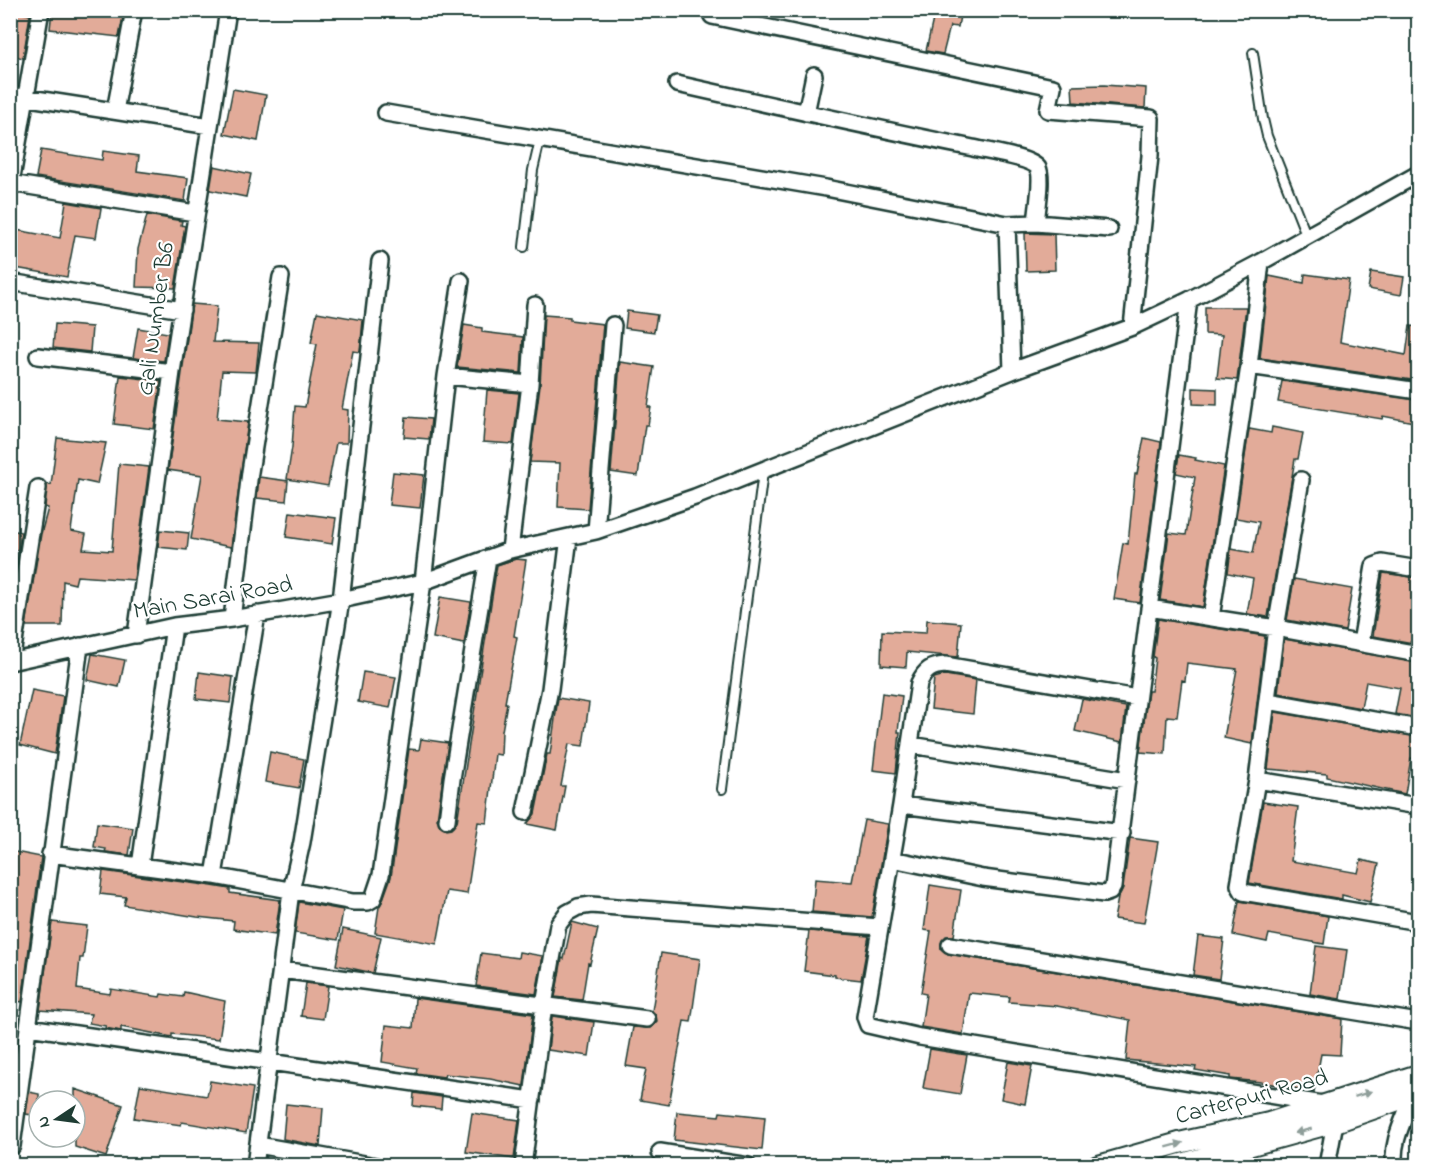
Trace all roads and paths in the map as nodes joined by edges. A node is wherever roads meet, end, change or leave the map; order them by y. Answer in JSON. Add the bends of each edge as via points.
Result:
{"nodes":[{"id":1,"x":40,"y":10,"type":"edge"},
{"id":2,"x":134,"y":10,"type":"edge"},
{"id":3,"x":228,"y":10,"type":"edge"},
{"id":4,"x":712,"y":16,"type":"dead end"},
{"id":5,"x":1253,"y":52,"type":"dead end"},
{"id":6,"x":814,"y":75,"type":"dead end"},
{"id":7,"x":677,"y":84,"type":"dead end"},
{"id":8,"x":18,"y":96,"type":"edge"},
{"id":9,"x":115,"y":111,"type":"junction"},
{"id":10,"x":386,"y":113,"type":"dead end"},
{"id":11,"x":806,"y":113,"type":"junction"},
{"id":12,"x":210,"y":126,"type":"junction"},
{"id":13,"x":540,"y":140,"type":"junction"},
{"id":14,"x":1419,"y":174,"type":"edge"},
{"id":15,"x":11,"y":185,"type":"edge"},
{"id":16,"x":195,"y":213,"type":"junction"},
{"id":17,"x":1035,"y":223,"type":"junction"},
{"id":18,"x":1006,"y":224,"type":"junction"},
{"id":19,"x":1109,"y":229,"type":"dead end"},
{"id":20,"x":1307,"y":237,"type":"junction"},
{"id":21,"x":524,"y":247,"type":"dead end"},
{"id":22,"x":380,"y":261,"type":"dead end"},
{"id":23,"x":1261,"y":262,"type":"junction"},
{"id":24,"x":281,"y":277,"type":"dead end"},
{"id":25,"x":461,"y":280,"type":"dead end"},
{"id":26,"x":10,"y":282,"type":"edge"},
{"id":27,"x":1189,"y":300,"type":"junction"},
{"id":28,"x":535,"y":305,"type":"dead end"},
{"id":29,"x":182,"y":310,"type":"junction"},
{"id":30,"x":613,"y":325,"type":"dead end"},
{"id":31,"x":1132,"y":327,"type":"junction"},
{"id":32,"x":38,"y":356,"type":"dead end"},
{"id":33,"x":1249,"y":366,"type":"junction"},
{"id":34,"x":1012,"y":371,"type":"junction"},
{"id":35,"x":172,"y":372,"type":"junction"},
{"id":36,"x":446,"y":376,"type":"junction"},
{"id":37,"x":530,"y":384,"type":"junction"},
{"id":38,"x":1419,"y":391,"type":"edge"},
{"id":39,"x":763,"y":471,"type":"junction"},
{"id":40,"x":1301,"y":480,"type":"dead end"},
{"id":41,"x":38,"y":488,"type":"dead end"},
{"id":42,"x":596,"y":531,"type":"junction"},
{"id":43,"x":569,"y":537,"type":"junction"},
{"id":44,"x":510,"y":550,"type":"junction"},
{"id":45,"x":488,"y":558,"type":"junction"},
{"id":46,"x":1419,"y":569,"type":"edge"},
{"id":47,"x":423,"y":582,"type":"junction"},
{"id":48,"x":341,"y":600,"type":"junction"},
{"id":49,"x":1149,"y":608,"type":"junction"},
{"id":50,"x":257,"y":614,"type":"junction"},
{"id":51,"x":1211,"y":618,"type":"junction"},
{"id":52,"x":232,"y":619,"type":"junction"},
{"id":53,"x":174,"y":626,"type":"junction"},
{"id":54,"x":1276,"y":628,"type":"junction"},
{"id":55,"x":136,"y":635,"type":"junction"},
{"id":56,"x":1360,"y":643,"type":"junction"},
{"id":57,"x":80,"y":646,"type":"junction"},
{"id":58,"x":1419,"y":654,"type":"edge"},
{"id":59,"x":11,"y":662,"type":"edge"},
{"id":60,"x":1137,"y":698,"type":"junction"},
{"id":61,"x":1268,"y":702,"type":"junction"},
{"id":62,"x":1419,"y":728,"type":"edge"},
{"id":63,"x":911,"y":745,"type":"junction"},
{"id":64,"x":1127,"y":780,"type":"junction"},
{"id":65,"x":1257,"y":780,"type":"junction"},
{"id":66,"x":722,"y":789,"type":"dead end"},
{"id":67,"x":901,"y":805,"type":"junction"},
{"id":68,"x":1419,"y":806,"type":"edge"},
{"id":69,"x":525,"y":812,"type":"dead end"},
{"id":70,"x":447,"y":820,"type":"dead end"},
{"id":71,"x":1122,"y":833,"type":"junction"},
{"id":72,"x":50,"y":854,"type":"junction"},
{"id":73,"x":892,"y":859,"type":"junction"},
{"id":74,"x":140,"y":866,"type":"junction"},
{"id":75,"x":214,"y":876,"type":"junction"},
{"id":76,"x":291,"y":891,"type":"junction"},
{"id":77,"x":1419,"y":922,"type":"edge"},
{"id":78,"x":879,"y":927,"type":"junction"},
{"id":79,"x":950,"y":945,"type":"dead end"},
{"id":80,"x":281,"y":970,"type":"junction"},
{"id":81,"x":544,"y":1005,"type":"junction"},
{"id":82,"x":647,"y":1019,"type":"dead end"},
{"id":83,"x":1419,"y":1022,"type":"edge"},
{"id":84,"x":28,"y":1027,"type":"junction"},
{"id":85,"x":269,"y":1062,"type":"junction"},
{"id":86,"x":1419,"y":1075,"type":"edge"},
{"id":87,"x":1416,"y":1094,"type":"edge"},
{"id":88,"x":532,"y":1100,"type":"junction"},
{"id":89,"x":1331,"y":1114,"type":"junction"},
{"id":90,"x":258,"y":1145,"type":"junction"},
{"id":91,"x":12,"y":1146,"type":"dead end"},
{"id":92,"x":1232,"y":1149,"type":"edge"},
{"id":93,"x":660,"y":1152,"type":"dead end"},
{"id":94,"x":1181,"y":1165,"type":"edge"},
{"id":95,"x":255,"y":1166,"type":"edge"},
{"id":96,"x":376,"y":1166,"type":"edge"},
{"id":97,"x":523,"y":1166,"type":"edge"},
{"id":98,"x":748,"y":1166,"type":"edge"},
{"id":99,"x":1098,"y":1166,"type":"edge"},
{"id":100,"x":1327,"y":1166,"type":"edge"},
{"id":101,"x":1395,"y":1166,"type":"edge"}],
"edges":[{"from":1,"to":8,"type":"street"},
{"from":2,"to":9,"type":"street"},
{"from":3,"to":12,"type":"street","name":"Gali Number B6"},
{"from":4,"to":31,"type":"street","via":[[1053,87],[1048,110],[1151,118]]},
{"from":5,"to":20,"type":"lane","via":[[1267,136]]},
{"from":6,"to":11,"type":"street"},
{"from":7,"to":11,"type":"street"},
{"from":8,"to":9,"type":"street"},
{"from":8,"to":15,"type":"street"},
{"from":9,"to":12,"type":"street"},
{"from":10,"to":13,"type":"street"},
{"from":11,"to":17,"type":"street","via":[[1032,162],[1040,176]]},
{"from":12,"to":16,"type":"street","name":"Gali Number B6"},
{"from":13,"to":18,"type":"street","via":[[826,188]]},
{"from":13,"to":21,"type":"lane"},
{"from":14,"to":20,"type":"street","name":"Main Sarai Road"},
{"from":15,"to":16,"type":"street"},
{"from":16,"to":29,"type":"street","name":"Gali Number B6"},
{"from":17,"to":18,"type":"street"},
{"from":17,"to":19,"type":"street"},
{"from":18,"to":34,"type":"street"},
{"from":20,"to":23,"type":"street","name":"Main Sarai Road"},
{"from":22,"to":48,"type":"street"},
{"from":23,"to":27,"type":"street","name":"Main Sarai Road"},
{"from":23,"to":33,"type":"street"},
{"from":24,"to":52,"type":"street","via":[[250,472]]},
{"from":25,"to":36,"type":"street"},
{"from":26,"to":29,"type":"street"},
{"from":27,"to":31,"type":"street","name":"Main Sarai Road"},
{"from":27,"to":49,"type":"street"},
{"from":28,"to":37,"type":"street"},
{"from":29,"to":35,"type":"street","name":"Gali Number B6"},
{"from":30,"to":42,"type":"street"},
{"from":31,"to":34,"type":"street","name":"Main Sarai Road"},
{"from":32,"to":35,"type":"street"},
{"from":33,"to":38,"type":"street"},
{"from":33,"to":51,"type":"street"},
{"from":34,"to":39,"type":"street","name":"Main Sarai Road"},
{"from":35,"to":55,"type":"street","name":"Gali Number B6"},
{"from":36,"to":37,"type":"street"},
{"from":36,"to":47,"type":"street"},
{"from":37,"to":44,"type":"street"},
{"from":39,"to":42,"type":"street","name":"Main Sarai Road"},
{"from":39,"to":66,"type":"lane"},
{"from":40,"to":54,"type":"street"},
{"from":41,"to":59,"type":"street"},
{"from":42,"to":43,"type":"street","name":"Main Sarai Road"},
{"from":43,"to":44,"type":"street","name":"Main Sarai Road"},
{"from":43,"to":69,"type":"street","via":[[550,689]]},
{"from":44,"to":45,"type":"street","name":"Main Sarai Road"},
{"from":45,"to":47,"type":"street","name":"Main Sarai Road"},
{"from":45,"to":70,"type":"street"},
{"from":46,"to":56,"type":"street","via":[[1382,563],[1374,566]]},
{"from":47,"to":48,"type":"street","name":"Main Sarai Road"},
{"from":47,"to":76,"type":"street","via":[[376,894],[368,902]]},
{"from":48,"to":50,"type":"street","name":"Main Sarai Road"},
{"from":48,"to":76,"type":"street"},
{"from":49,"to":51,"type":"street"},
{"from":49,"to":60,"type":"street"},
{"from":50,"to":52,"type":"street","name":"Main Sarai Road"},
{"from":50,"to":75,"type":"street"},
{"from":51,"to":54,"type":"street"},
{"from":52,"to":53,"type":"street","name":"Main Sarai Road"},
{"from":53,"to":55,"type":"street","name":"Main Sarai Road"},
{"from":53,"to":74,"type":"street"},
{"from":54,"to":56,"type":"street"},
{"from":54,"to":61,"type":"street"},
{"from":55,"to":57,"type":"street","name":"Main Sarai Road"},
{"from":56,"to":58,"type":"street"},
{"from":57,"to":59,"type":"street","name":"Main Sarai Road"},
{"from":57,"to":72,"type":"street"},
{"from":60,"to":63,"type":"street","via":[[932,666],[919,683]]},
{"from":60,"to":64,"type":"street"},
{"from":61,"to":62,"type":"street"},
{"from":61,"to":65,"type":"street"},
{"from":63,"to":64,"type":"street"},
{"from":63,"to":67,"type":"street"},
{"from":64,"to":71,"type":"street"},
{"from":65,"to":68,"type":"street"},
{"from":65,"to":77,"type":"street","via":[[1239,885],[1243,892]]},
{"from":67,"to":71,"type":"street"},
{"from":67,"to":73,"type":"street"},
{"from":71,"to":73,"type":"street","via":[[1113,887],[1104,894],[983,878]]},
{"from":72,"to":74,"type":"street"},
{"from":72,"to":84,"type":"street"},
{"from":73,"to":78,"type":"street"},
{"from":74,"to":75,"type":"street"},
{"from":75,"to":76,"type":"street"},
{"from":76,"to":80,"type":"street"},
{"from":78,"to":81,"type":"street","via":[[578,907],[558,925]]},
{"from":78,"to":89,"type":"street","via":[[865,1017],[868,1026]]},
{"from":79,"to":83,"type":"street"},
{"from":80,"to":81,"type":"street"},
{"from":80,"to":85,"type":"street"},
{"from":81,"to":82,"type":"street"},
{"from":81,"to":88,"type":"street"},
{"from":84,"to":85,"type":"street"},
{"from":84,"to":91,"type":"street"},
{"from":85,"to":88,"type":"street"},
{"from":85,"to":90,"type":"street"},
{"from":89,"to":86,"type":"main road","name":"Carterpuri Road","one_way":true},
{"from":87,"to":89,"type":"main road","name":"Carterpuri Road","via":[[1354,1114]]},
{"from":87,"to":101,"type":"street","via":[[1395,1146]]},
{"from":88,"to":97,"type":"street"},
{"from":89,"to":92,"type":"main road","name":"Carterpuri Road"},
{"from":89,"to":100,"type":"street"},
{"from":90,"to":95,"type":"street"},
{"from":90,"to":96,"type":"street"},
{"from":92,"to":94,"type":"main road","name":"Carterpuri Road"},
{"from":99,"to":92,"type":"main road","name":"Carterpuri Road","one_way":true},
{"from":93,"to":98,"type":"street"}]}
